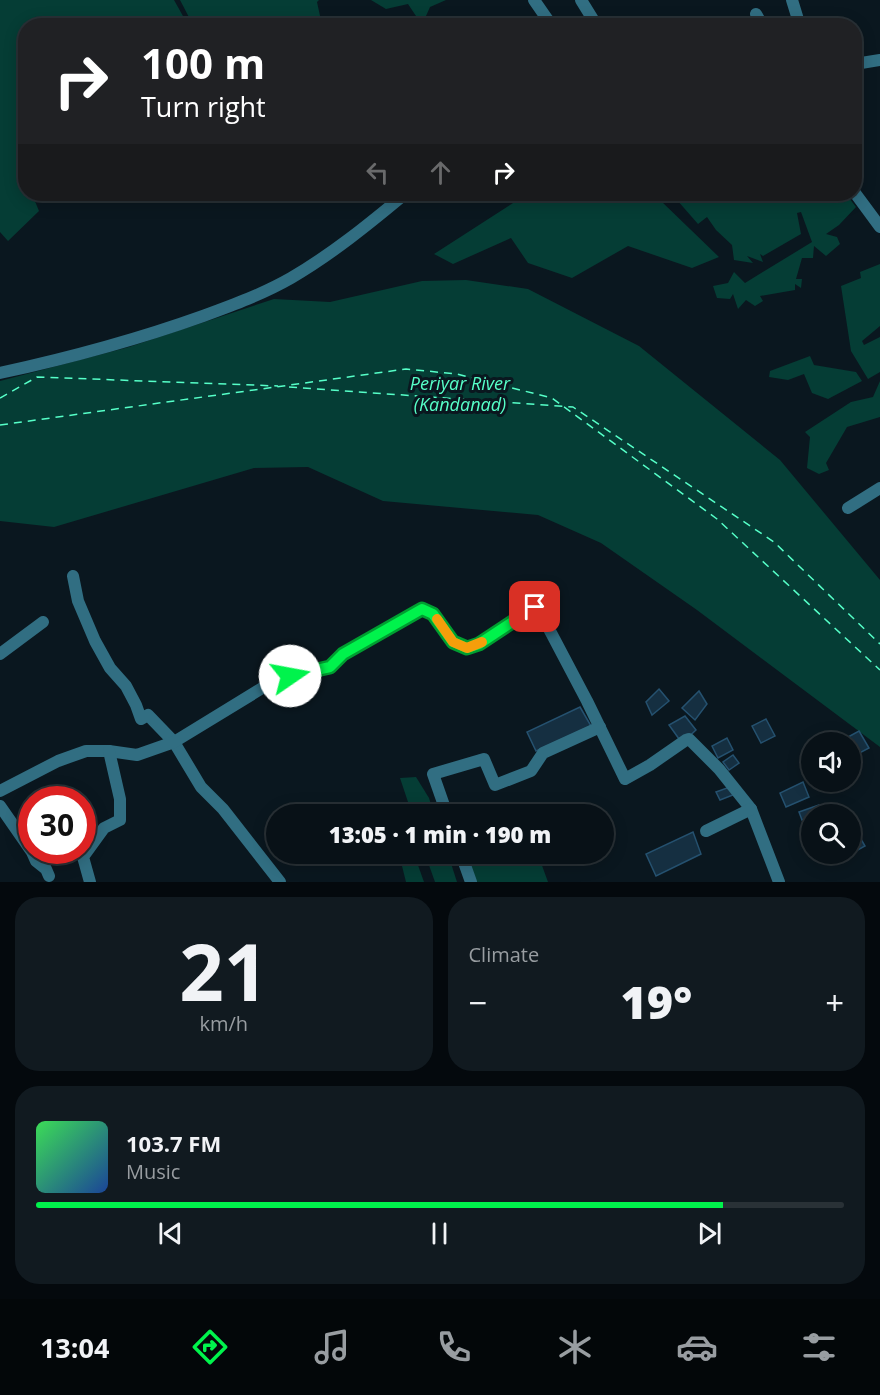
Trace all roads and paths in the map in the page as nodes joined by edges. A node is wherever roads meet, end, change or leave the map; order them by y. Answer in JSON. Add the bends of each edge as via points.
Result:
{"nodes":[{"id":1,"x":534,"y":0,"type":"edge"},
{"id":2,"x":581,"y":0,"type":"edge"},
{"id":3,"x":792,"y":0,"type":"edge"},
{"id":4,"x":756,"y":14,"type":"dead end"},
{"id":5,"x":546,"y":18,"type":"edge"},
{"id":6,"x":592,"y":18,"type":"edge"},
{"id":7,"x":758,"y":18,"type":"edge"},
{"id":8,"x":798,"y":18,"type":"edge"},
{"id":9,"x":880,"y":60,"type":"edge"},
{"id":10,"x":862,"y":63,"type":"edge"},
{"id":11,"x":396,"y":201,"type":"edge"},
{"id":12,"x":861,"y":201,"type":"edge"},
{"id":13,"x":880,"y":227,"type":"edge"},
{"id":14,"x":0,"y":373,"type":"edge"},
{"id":15,"x":880,"y":488,"type":"edge"},
{"id":16,"x":848,"y":508,"type":"dead end"},
{"id":17,"x":73,"y":576,"type":"dead end"},
{"id":18,"x":43,"y":622,"type":"dead end"},
{"id":19,"x":0,"y":654,"type":"edge"},
{"id":20,"x":600,"y":727,"type":"junction"},
{"id":21,"x":174,"y":742,"type":"junction"},
{"id":22,"x":109,"y":751,"type":"junction"},
{"id":23,"x":0,"y":791,"type":"edge"},
{"id":24,"x":444,"y":804,"type":"edge"},
{"id":25,"x":0,"y":806,"type":"edge"},
{"id":26,"x":751,"y":809,"type":"junction"},
{"id":27,"x":706,"y":831,"type":"dead end"},
{"id":28,"x":465,"y":864,"type":"edge"},
{"id":29,"x":49,"y":876,"type":"dead end"},
{"id":30,"x":90,"y":882,"type":"edge"},
{"id":31,"x":280,"y":882,"type":"edge"},
{"id":32,"x":471,"y":882,"type":"edge"},
{"id":33,"x":779,"y":882,"type":"edge"}],
"edges":[{"from":1,"to":5,"type":"street"},
{"from":2,"to":6,"type":"street"},
{"from":3,"to":8,"type":"street"},
{"from":4,"to":7,"type":"street"},
{"from":9,"to":10,"type":"street"},
{"from":11,"to":14,"type":"street","via":[[337,248],[291,278],[244,301],[90,352]]},
{"from":12,"to":13,"type":"street"},
{"from":15,"to":16,"type":"street"},
{"from":17,"to":21,"type":"street","via":[[78,601],[95,641],[126,686],[141,719],[148,715]]},
{"from":18,"to":19,"type":"street"},
{"from":20,"to":21,"type":"street","via":[[535,607],[467,648],[453,642],[433,614],[422,609],[343,654],[330,667],[277,679]]},
{"from":20,"to":24,"type":"street","via":[[543,753],[531,771],[495,785],[484,759],[433,774]]},
{"from":20,"to":26,"type":"street","via":[[625,779],[689,739]]},
{"from":21,"to":22,"type":"street","via":[[137,755]]},
{"from":21,"to":31,"type":"street","via":[[201,787]]},
{"from":22,"to":23,"type":"street","via":[[86,751],[58,761]]},
{"from":22,"to":30,"type":"street","via":[[120,799],[120,820],[104,828],[83,857]]},
{"from":25,"to":29,"type":"street"},
{"from":26,"to":27,"type":"street"},
{"from":26,"to":33,"type":"street"},
{"from":28,"to":32,"type":"street"}]}
